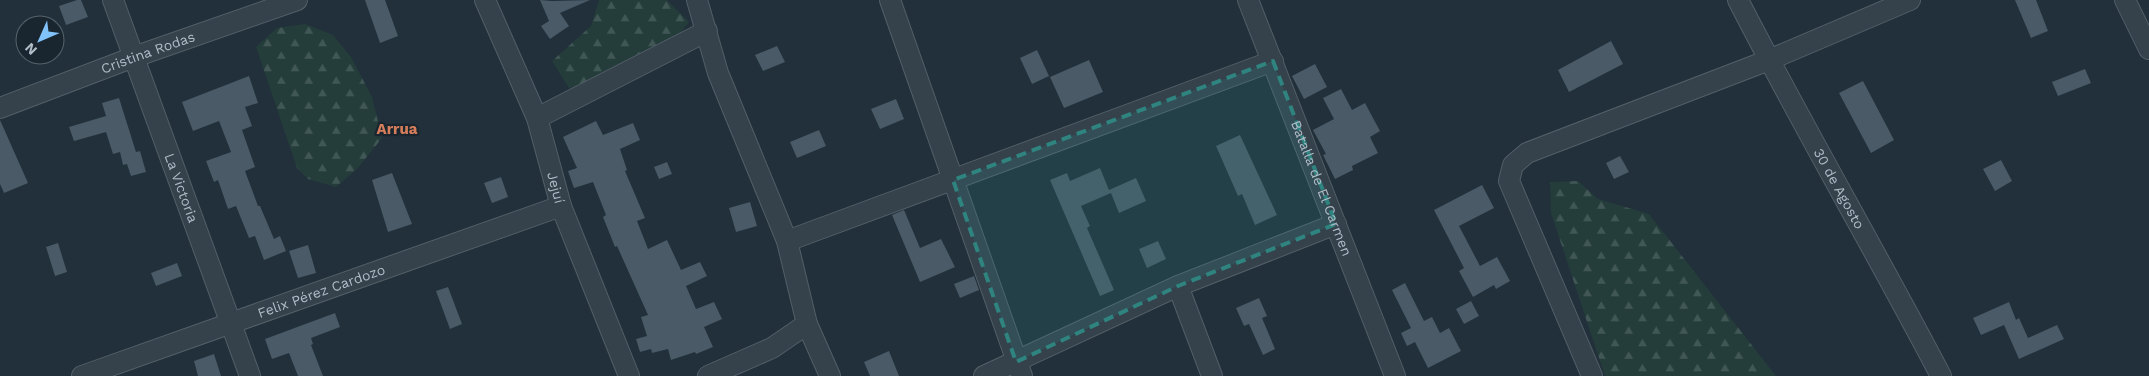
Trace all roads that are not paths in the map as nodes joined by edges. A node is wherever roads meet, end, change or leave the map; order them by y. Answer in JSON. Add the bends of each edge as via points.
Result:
{"nodes":[{"id":1,"x":112,"y":0,"type":"edge"},
{"id":2,"x":297,"y":0,"type":"edge"},
{"id":3,"x":485,"y":0,"type":"edge"},
{"id":4,"x":697,"y":0,"type":"edge"},
{"id":5,"x":890,"y":0,"type":"edge"},
{"id":6,"x":1248,"y":0,"type":"edge"},
{"id":7,"x":1738,"y":0,"type":"edge"},
{"id":8,"x":1910,"y":0,"type":"edge"},
{"id":9,"x":2130,"y":2,"type":"edge"},
{"id":10,"x":707,"y":31,"type":"junction"},
{"id":11,"x":2149,"y":49,"type":"edge"},
{"id":12,"x":134,"y":57,"type":"junction"},
{"id":13,"x":1769,"y":60,"type":"junction"},
{"id":14,"x":1272,"y":62,"type":"junction"},
{"id":15,"x":0,"y":108,"type":"edge"},
{"id":16,"x":537,"y":118,"type":"junction"},
{"id":17,"x":953,"y":180,"type":"junction"},
{"id":18,"x":561,"y":206,"type":"junction"},
{"id":19,"x":1336,"y":224,"type":"junction"},
{"id":20,"x":787,"y":241,"type":"junction"},
{"id":21,"x":1178,"y":286,"type":"junction"},
{"id":22,"x":230,"y":323,"type":"junction"},
{"id":23,"x":807,"y":324,"type":"junction"},
{"id":24,"x":1019,"y":369,"type":"edge"},
{"id":25,"x":82,"y":376,"type":"edge"},
{"id":26,"x":250,"y":376,"type":"edge"},
{"id":27,"x":628,"y":376,"type":"edge"},
{"id":28,"x":708,"y":376,"type":"edge"},
{"id":29,"x":830,"y":376,"type":"edge"},
{"id":30,"x":984,"y":376,"type":"edge"},
{"id":31,"x":1212,"y":376,"type":"edge"},
{"id":32,"x":1395,"y":376,"type":"edge"},
{"id":33,"x":1592,"y":376,"type":"edge"},
{"id":34,"x":1941,"y":376,"type":"edge"}],
"edges":[{"from":1,"to":12,"type":"street","name":"La Victoria"},
{"from":2,"to":12,"type":"street","name":"Cristina Rodas"},
{"from":3,"to":16,"type":"street","name":"Jejuí"},
{"from":4,"to":10,"type":"street"},
{"from":5,"to":17,"type":"street"},
{"from":6,"to":14,"type":"street","name":"Batalla de El Carmen"},
{"from":7,"to":13,"type":"street","name":"30 de Agosto"},
{"from":8,"to":13,"type":"street"},
{"from":9,"to":11,"type":"street"},
{"from":10,"to":16,"type":"street"},
{"from":10,"to":20,"type":"street","via":[[718,74]]},
{"from":12,"to":15,"type":"street","name":"Cristina Rodas"},
{"from":12,"to":22,"type":"street","name":"La Victoria"},
{"from":13,"to":33,"type":"street","via":[[1527,153],[1513,165],[1509,181]]},
{"from":13,"to":34,"type":"street","name":"30 de Agosto"},
{"from":14,"to":17,"type":"street"},
{"from":14,"to":19,"type":"street","name":"Batalla de El Carmen"},
{"from":16,"to":18,"type":"street","name":"Jejuí"},
{"from":17,"to":20,"type":"street"},
{"from":17,"to":24,"type":"street"},
{"from":18,"to":22,"type":"street","name":"Felix Pérez Cardozo"},
{"from":18,"to":27,"type":"street","name":"Jejuí"},
{"from":19,"to":21,"type":"street"},
{"from":19,"to":32,"type":"street","name":"Batalla de El Carmen"},
{"from":20,"to":23,"type":"street"},
{"from":21,"to":24,"type":"street"},
{"from":21,"to":31,"type":"street"},
{"from":22,"to":25,"type":"street","name":"Felix Pérez Cardozo"},
{"from":22,"to":26,"type":"street","name":"La Victoria"},
{"from":23,"to":28,"type":"street","via":[[772,348]]},
{"from":23,"to":29,"type":"street"},
{"from":24,"to":30,"type":"street"}]}
